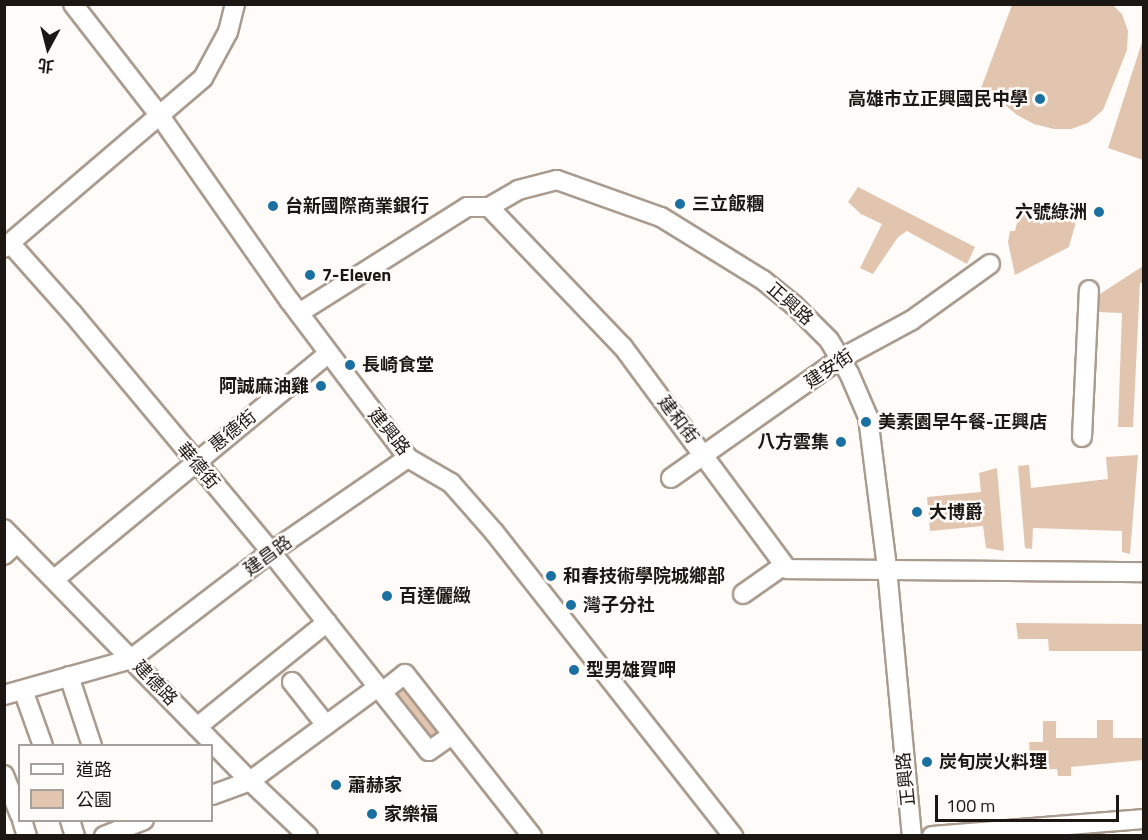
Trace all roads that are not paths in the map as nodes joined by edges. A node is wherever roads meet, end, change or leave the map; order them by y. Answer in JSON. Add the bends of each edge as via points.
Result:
{"nodes":[{"id":1,"x":73,"y":4,"type":"edge"},
{"id":2,"x":235,"y":4,"type":"edge"},
{"id":3,"x":160,"y":116,"type":"junction"},
{"id":4,"x":489,"y":207,"type":"junction"},
{"id":5,"x":7,"y":245,"type":"edge"},
{"id":6,"x":990,"y":264,"type":"dead end"},
{"id":7,"x":1089,"y":291,"type":"dead end"},
{"id":8,"x":298,"y":313,"type":"junction"},
{"id":9,"x":328,"y":354,"type":"junction"},
{"id":10,"x":840,"y":359,"type":"junction"},
{"id":11,"x":1082,"y":437,"type":"dead end"},
{"id":12,"x":704,"y":456,"type":"junction"},
{"id":13,"x":408,"y":458,"type":"junction"},
{"id":14,"x":194,"y":462,"type":"junction"},
{"id":15,"x":670,"y":478,"type":"dead end"},
{"id":16,"x":4,"y":529,"type":"edge"},
{"id":17,"x":11,"y":549,"type":"edge"},
{"id":18,"x":272,"y":552,"type":"junction"},
{"id":19,"x":783,"y":566,"type":"junction"},
{"id":20,"x":887,"y":568,"type":"junction"},
{"id":21,"x":1143,"y":572,"type":"edge"},
{"id":22,"x":56,"y":578,"type":"junction"},
{"id":23,"x":743,"y":594,"type":"dead end"},
{"id":24,"x":327,"y":622,"type":"junction"},
{"id":25,"x":131,"y":659,"type":"junction"},
{"id":26,"x":69,"y":676,"type":"junction"},
{"id":27,"x":292,"y":682,"type":"dead end"},
{"id":28,"x":23,"y":690,"type":"junction"},
{"id":29,"x":380,"y":690,"type":"junction"},
{"id":30,"x":4,"y":695,"type":"edge"},
{"id":31,"x":326,"y":725,"type":"junction"},
{"id":32,"x":197,"y":727,"type":"junction"},
{"id":33,"x":452,"y":735,"type":"junction"},
{"id":34,"x":42,"y":744,"type":"edge"},
{"id":35,"x":91,"y":744,"type":"edge"},
{"id":36,"x":4,"y":775,"type":"edge"},
{"id":37,"x":250,"y":781,"type":"junction"},
{"id":38,"x":213,"y":795,"type":"edge"},
{"id":39,"x":18,"y":810,"type":"edge"},
{"id":40,"x":1143,"y":819,"type":"edge"},
{"id":41,"x":139,"y":822,"type":"edge"},
{"id":42,"x":117,"y":830,"type":"edge"},
{"id":43,"x":308,"y":836,"type":"edge"},
{"id":44,"x":532,"y":836,"type":"edge"},
{"id":45,"x":733,"y":836,"type":"edge"},
{"id":46,"x":912,"y":836,"type":"edge"},
{"id":47,"x":932,"y":836,"type":"edge"}],
"edges":[{"from":1,"to":3,"type":"street","name":"建興路"},
{"from":2,"to":3,"type":"street","via":[[228,32],[203,78]]},
{"from":3,"to":5,"type":"street"},
{"from":3,"to":8,"type":"street","name":"建興路"},
{"from":4,"to":8,"type":"street","name":"正興路","via":[[467,207]]},
{"from":4,"to":10,"type":"street","name":"正興路","via":[[518,190],[557,180],[661,217],[795,305],[829,340]]},
{"from":4,"to":12,"type":"street","name":"建和街","via":[[623,347]]},
{"from":5,"to":14,"type":"street","name":"華德街","via":[[73,314]]},
{"from":6,"to":10,"type":"street","name":"建安街","via":[[912,320]]},
{"from":7,"to":11,"type":"street"},
{"from":8,"to":9,"type":"street","name":"建興路"},
{"from":9,"to":13,"type":"street","name":"建興路"},
{"from":9,"to":14,"type":"street","name":"惠德街"},
{"from":10,"to":12,"type":"street","name":"建安街"},
{"from":10,"to":20,"type":"street","name":"正興路","via":[[868,417]]},
{"from":12,"to":15,"type":"street","name":"建安街"},
{"from":12,"to":19,"type":"street","name":"建和街"},
{"from":13,"to":18,"type":"street","name":"建昌路"},
{"from":13,"to":45,"type":"street","name":"建興路","via":[[451,483],[494,532]]},
{"from":14,"to":18,"type":"street","name":"華德街"},
{"from":14,"to":22,"type":"street","name":"惠德街"},
{"from":16,"to":17,"type":"street","name":"建德路"},
{"from":17,"to":22,"type":"street","name":"建德路"},
{"from":18,"to":24,"type":"street","name":"華德街"},
{"from":18,"to":25,"type":"street","name":"建昌路"},
{"from":19,"to":20,"type":"street"},
{"from":19,"to":23,"type":"street"},
{"from":20,"to":21,"type":"street"},
{"from":20,"to":46,"type":"street","name":"正興路"},
{"from":22,"to":25,"type":"street","name":"建德路"},
{"from":24,"to":29,"type":"street","name":"華德街"},
{"from":24,"to":32,"type":"street"},
{"from":25,"to":26,"type":"street"},
{"from":25,"to":32,"type":"street","name":"建德路"},
{"from":26,"to":28,"type":"street"},
{"from":26,"to":35,"type":"street"},
{"from":27,"to":31,"type":"street"},
{"from":28,"to":30,"type":"street"},
{"from":28,"to":34,"type":"street"},
{"from":29,"to":31,"type":"street"},
{"from":29,"to":33,"type":"street","name":"華德街","via":[[429,751]]},
{"from":29,"to":33,"type":"street","via":[[405,674]]},
{"from":31,"to":37,"type":"street"},
{"from":32,"to":37,"type":"street","name":"建德路"},
{"from":33,"to":44,"type":"street"},
{"from":36,"to":39,"type":"street"},
{"from":37,"to":38,"type":"street"},
{"from":37,"to":43,"type":"street","name":"建德路"},
{"from":40,"to":47,"type":"street"},
{"from":41,"to":42,"type":"street"}]}
